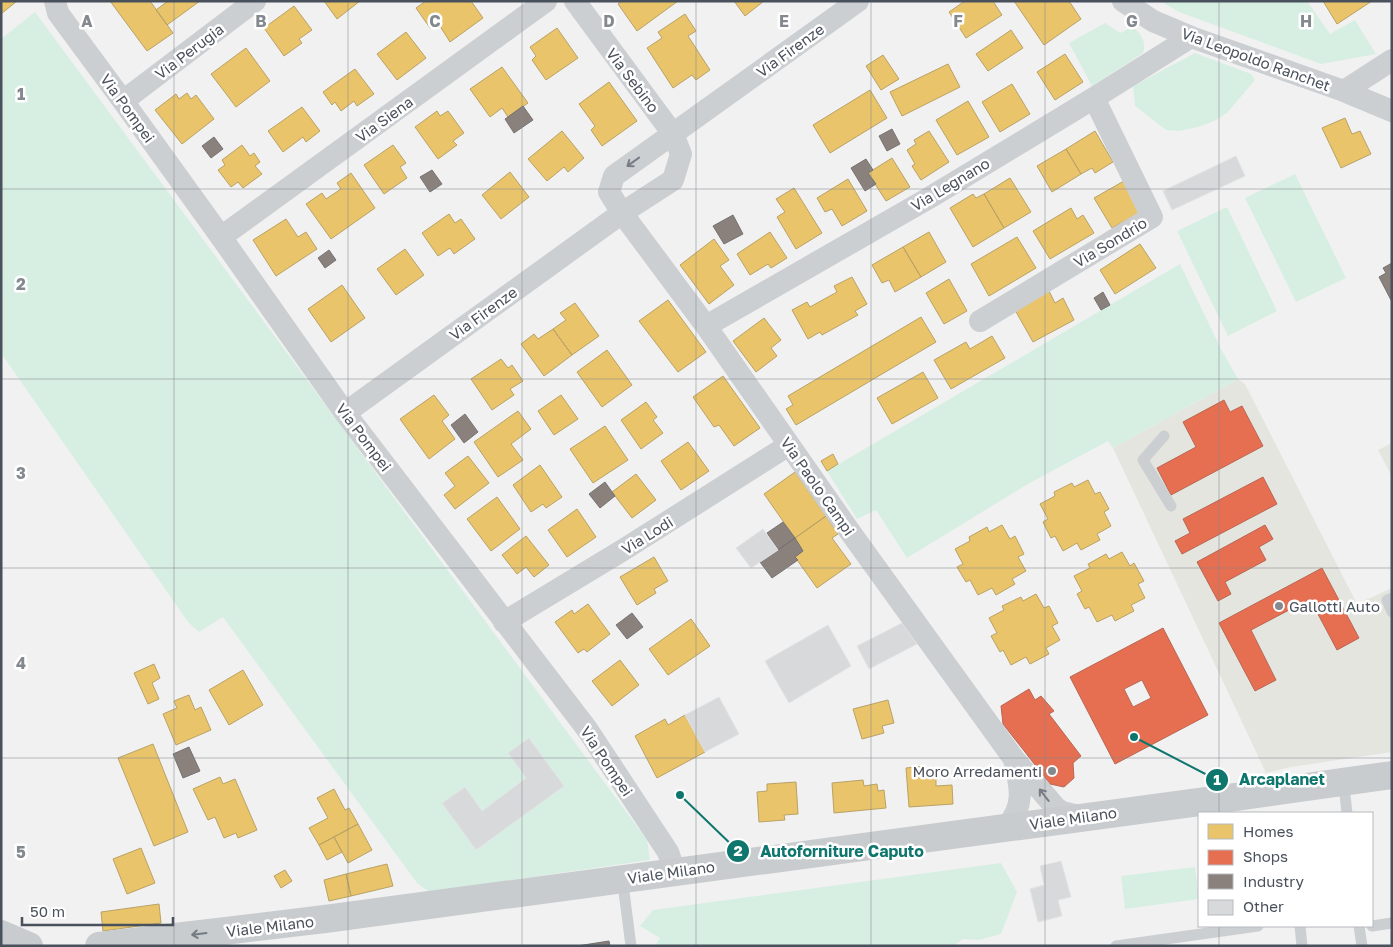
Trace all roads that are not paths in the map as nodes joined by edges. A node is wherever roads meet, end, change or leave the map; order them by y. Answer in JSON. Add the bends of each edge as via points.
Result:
{"nodes":[{"id":1,"x":55,"y":1,"type":"edge"},
{"id":2,"x":255,"y":1,"type":"edge"},
{"id":3,"x":546,"y":1,"type":"edge"},
{"id":4,"x":575,"y":1,"type":"edge"},
{"id":5,"x":858,"y":1,"type":"edge"},
{"id":6,"x":1123,"y":1,"type":"edge"},
{"id":7,"x":1191,"y":37,"type":"junction"},
{"id":8,"x":1392,"y":60,"type":"edge"},
{"id":9,"x":1344,"y":91,"type":"junction"},
{"id":10,"x":1094,"y":98,"type":"junction"},
{"id":11,"x":123,"y":101,"type":"junction"},
{"id":12,"x":1392,"y":111,"type":"edge"},
{"id":13,"x":673,"y":134,"type":"junction"},
{"id":14,"x":622,"y":213,"type":"junction"},
{"id":15,"x":221,"y":237,"type":"junction"},
{"id":16,"x":980,"y":321,"type":"dead end"},
{"id":17,"x":706,"y":326,"type":"junction"},
{"id":18,"x":345,"y":413,"type":"junction"},
{"id":19,"x":1164,"y":436,"type":"dead end"},
{"id":20,"x":789,"y":445,"type":"junction"},
{"id":21,"x":1170,"y":506,"type":"dead end"},
{"id":22,"x":1392,"y":598,"type":"edge"},
{"id":23,"x":1392,"y":612,"type":"edge"},
{"id":24,"x":504,"y":622,"type":"junction"},
{"id":25,"x":1014,"y":758,"type":"junction"},
{"id":26,"x":1392,"y":775,"type":"edge"},
{"id":27,"x":1392,"y":789,"type":"edge"},
{"id":28,"x":1346,"y":804,"type":"edge"},
{"id":29,"x":1222,"y":812,"type":"edge"},
{"id":30,"x":1198,"y":814,"type":"edge"},
{"id":31,"x":1084,"y":817,"type":"junction"},
{"id":32,"x":1006,"y":827,"type":"junction"},
{"id":33,"x":675,"y":872,"type":"junction"},
{"id":34,"x":624,"y":892,"type":"junction"},
{"id":35,"x":1392,"y":923,"type":"edge"},
{"id":36,"x":1373,"y":926,"type":"edge"},
{"id":37,"x":1251,"y":927,"type":"edge"},
{"id":38,"x":1300,"y":927,"type":"edge"},
{"id":39,"x":1359,"y":927,"type":"edge"},
{"id":40,"x":1,"y":934,"type":"edge"},
{"id":41,"x":29,"y":946,"type":"edge"},
{"id":42,"x":99,"y":946,"type":"edge"},
{"id":43,"x":239,"y":946,"type":"edge"},
{"id":44,"x":631,"y":946,"type":"edge"},
{"id":45,"x":1116,"y":946,"type":"edge"},
{"id":46,"x":1302,"y":946,"type":"edge"},
{"id":47,"x":1362,"y":946,"type":"edge"}],
"edges":[{"from":1,"to":11,"type":"street","name":"Via Pompei","via":[[58,13]]},
{"from":2,"to":11,"type":"street","name":"Via Perugia"},
{"from":3,"to":15,"type":"street","name":"Via Siena"},
{"from":4,"to":13,"type":"street","name":"Via Sebino"},
{"from":5,"to":13,"type":"street","name":"Via Firenze"},
{"from":6,"to":7,"type":"street","name":"Via Leopoldo Ranchet","via":[[1153,21]]},
{"from":7,"to":9,"type":"street","name":"Via Leopoldo Ranchet"},
{"from":7,"to":10,"type":"street","name":"Via Legnano"},
{"from":8,"to":9,"type":"street"},
{"from":9,"to":12,"type":"street","name":"Via Leopoldo Ranchet"},
{"from":10,"to":16,"type":"street","name":"Via Sondrio","via":[[1152,217]]},
{"from":10,"to":17,"type":"street","name":"Via Legnano","via":[[929,198]]},
{"from":11,"to":15,"type":"street","name":"Via Pompei"},
{"from":13,"to":14,"type":"street","name":"Via Firenze","via":[[681,154],[673,180]]},
{"from":13,"to":14,"type":"street","name":"Via Firenze","one_way":true,"via":[[614,176],[609,192]]},
{"from":14,"to":17,"type":"street","name":"Via Paolo Campi"},
{"from":14,"to":18,"type":"street","name":"Via Firenze"},
{"from":15,"to":18,"type":"street","name":"Via Pompei"},
{"from":17,"to":20,"type":"street","name":"Via Paolo Campi"},
{"from":18,"to":24,"type":"street","name":"Via Pompei"},
{"from":19,"to":21,"type":"lane","via":[[1143,460]]},
{"from":20,"to":24,"type":"street","name":"Via Lodi"},
{"from":20,"to":25,"type":"street","name":"Via Paolo Campi"},
{"from":22,"to":23,"type":"lane","via":[[1387,600]]},
{"from":24,"to":33,"type":"street","name":"Via Pompei","via":[[590,734],[668,852]]},
{"from":31,"to":25,"type":"street","name":"Via Paolo Campi","one_way":true,"via":[[1056,808]]},
{"from":25,"to":32,"type":"street","name":"Via Paolo Campi","via":[[1020,801],[1015,816]]},
{"from":26,"to":31,"type":"main road","name":"Viale Milano"},
{"from":27,"to":28,"type":"main road"},
{"from":28,"to":29,"type":"main road"},
{"from":30,"to":34,"type":"main road","name":"Viale Milano"},
{"from":31,"to":32,"type":"main road","name":"Viale Milano"},
{"from":32,"to":33,"type":"main road","name":"Viale Milano"},
{"from":33,"to":42,"type":"main road","name":"Viale Milano","one_way":true},
{"from":34,"to":43,"type":"main road","name":"Viale Milano"},
{"from":34,"to":44,"type":"lane"},
{"from":35,"to":36,"type":"lane"},
{"from":37,"to":45,"type":"lane"},
{"from":38,"to":46,"type":"lane"},
{"from":39,"to":47,"type":"lane"},
{"from":40,"to":41,"type":"main road"}]}
